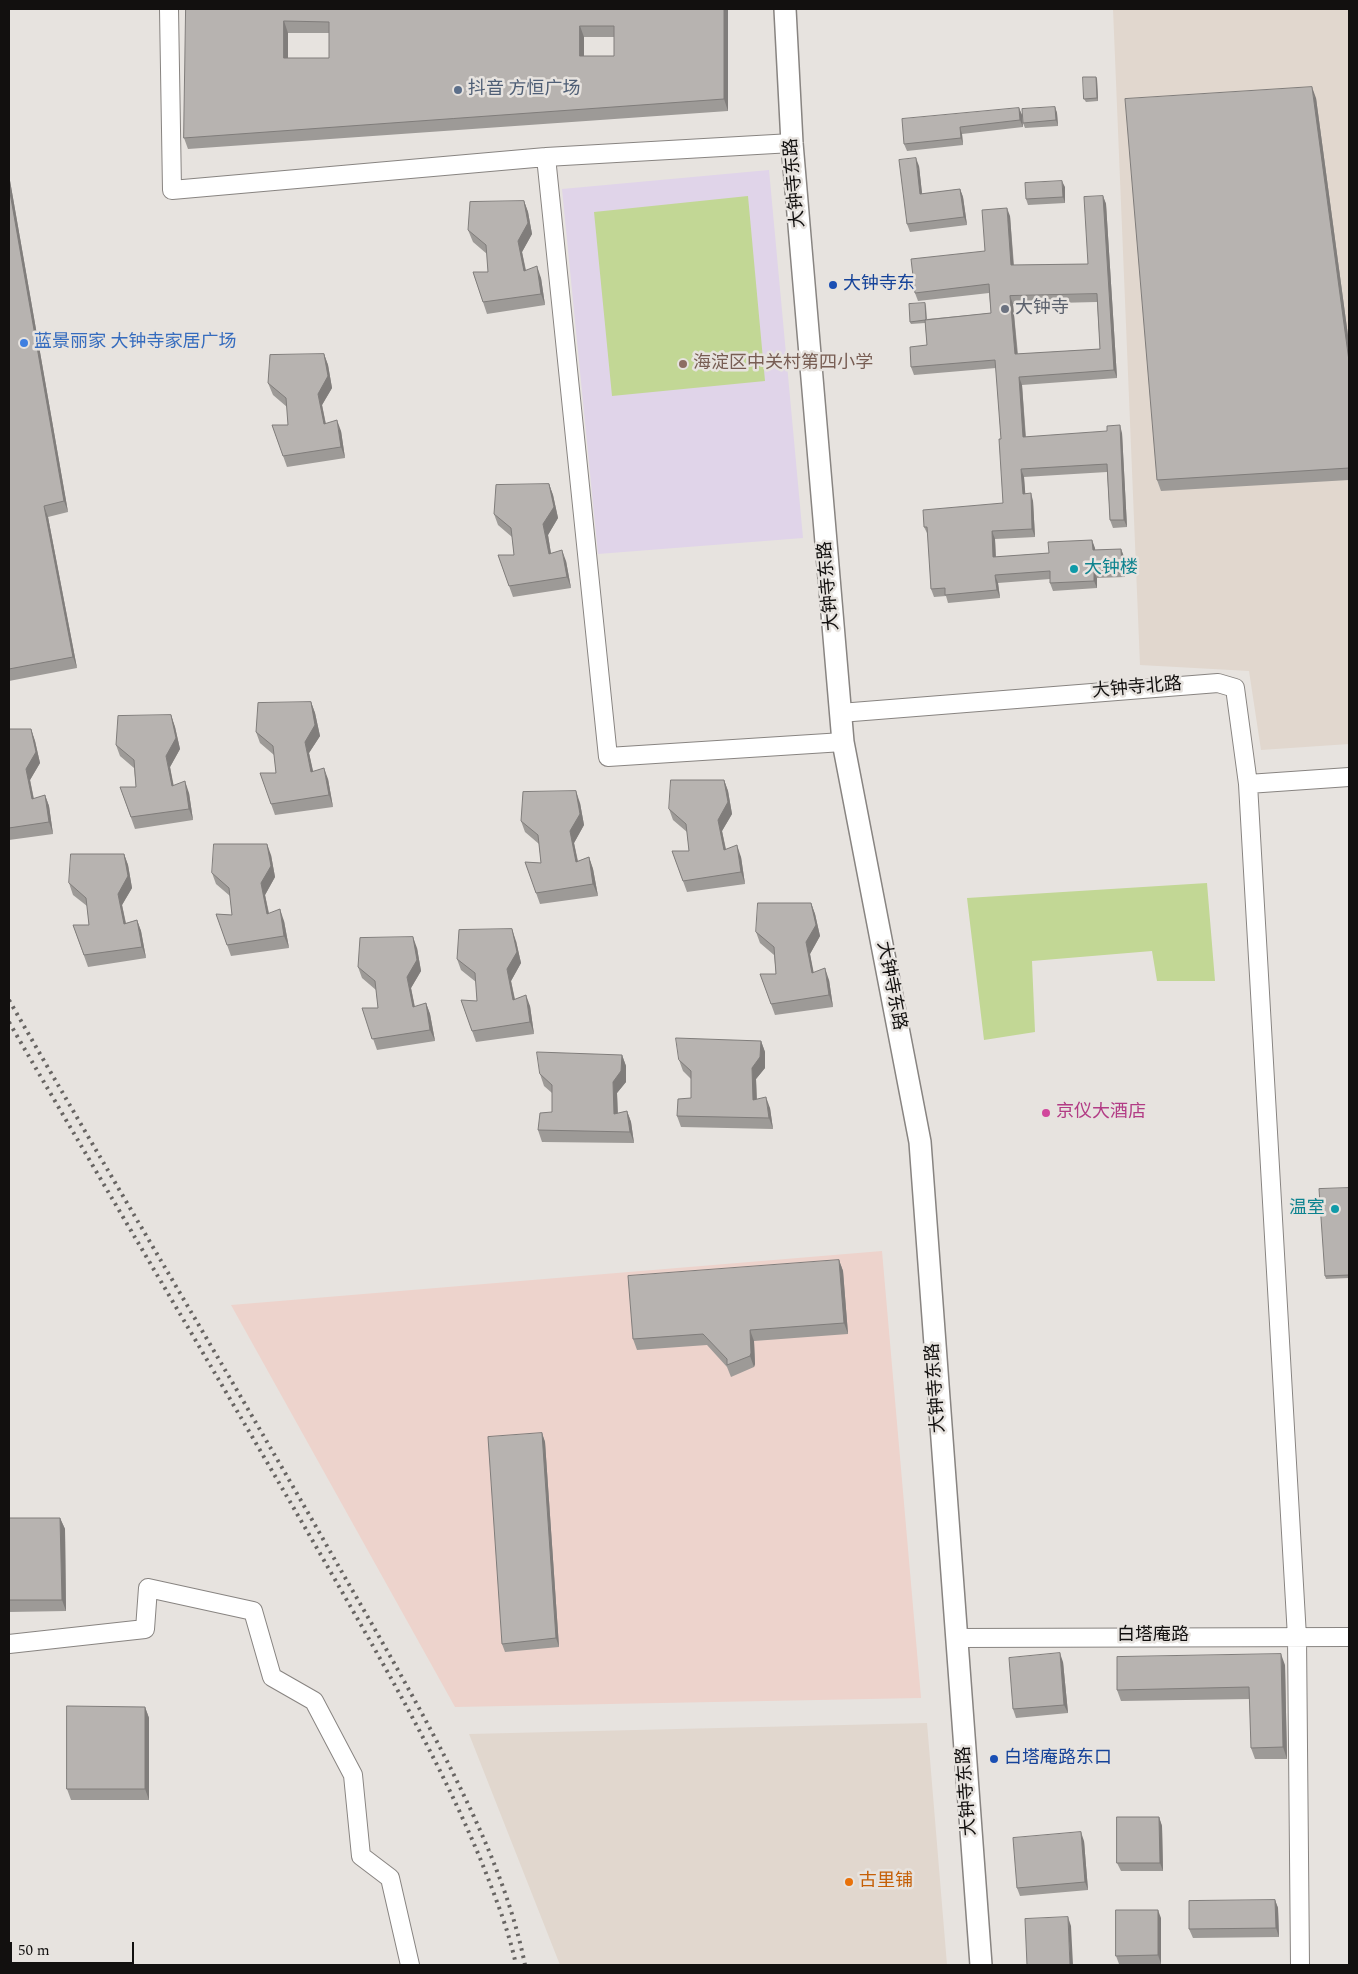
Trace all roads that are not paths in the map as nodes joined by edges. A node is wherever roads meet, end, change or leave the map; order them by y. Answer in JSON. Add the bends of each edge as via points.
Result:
{"nodes":[{"id":1,"x":169,"y":9,"type":"edge"},
{"id":2,"x":785,"y":9,"type":"edge"},
{"id":3,"x":792,"y":143,"type":"junction"},
{"id":4,"x":546,"y":157,"type":"junction"},
{"id":5,"x":840,"y":713,"type":"junction"},
{"id":6,"x":843,"y":742,"type":"junction"},
{"id":7,"x":1349,"y":777,"type":"edge"},
{"id":8,"x":1248,"y":784,"type":"junction"},
{"id":9,"x":1349,"y":1636,"type":"edge"},
{"id":10,"x":1297,"y":1637,"type":"junction"},
{"id":11,"x":956,"y":1638,"type":"junction"},
{"id":12,"x":9,"y":1644,"type":"edge"},
{"id":13,"x":410,"y":1965,"type":"edge"},
{"id":14,"x":981,"y":1965,"type":"edge"},
{"id":15,"x":1300,"y":1965,"type":"edge"}],
"edges":[{"from":1,"to":4,"type":"street","via":[[172,190]]},
{"from":2,"to":3,"type":"street","name":"大钟寺东路"},
{"from":3,"to":4,"type":"street"},
{"from":3,"to":5,"type":"street","name":"大钟寺东路"},
{"from":4,"to":6,"type":"street","via":[[608,757]]},
{"from":5,"to":6,"type":"street","name":"大钟寺东路"},
{"from":5,"to":8,"type":"street","name":"大钟寺北路","via":[[1218,683],[1235,688]]},
{"from":6,"to":11,"type":"street","name":"大钟寺东路","via":[[920,1142]]},
{"from":7,"to":8,"type":"street"},
{"from":8,"to":10,"type":"street"},
{"from":9,"to":10,"type":"street","name":"白塔庵路"},
{"from":10,"to":11,"type":"street","name":"白塔庵路"},
{"from":10,"to":15,"type":"street"},
{"from":11,"to":14,"type":"street","name":"大钟寺东路"},
{"from":12,"to":13,"type":"street","via":[[145,1629],[148,1588],[254,1611],[272,1677],[314,1701],[353,1775],[361,1856],[390,1878]]}]}
